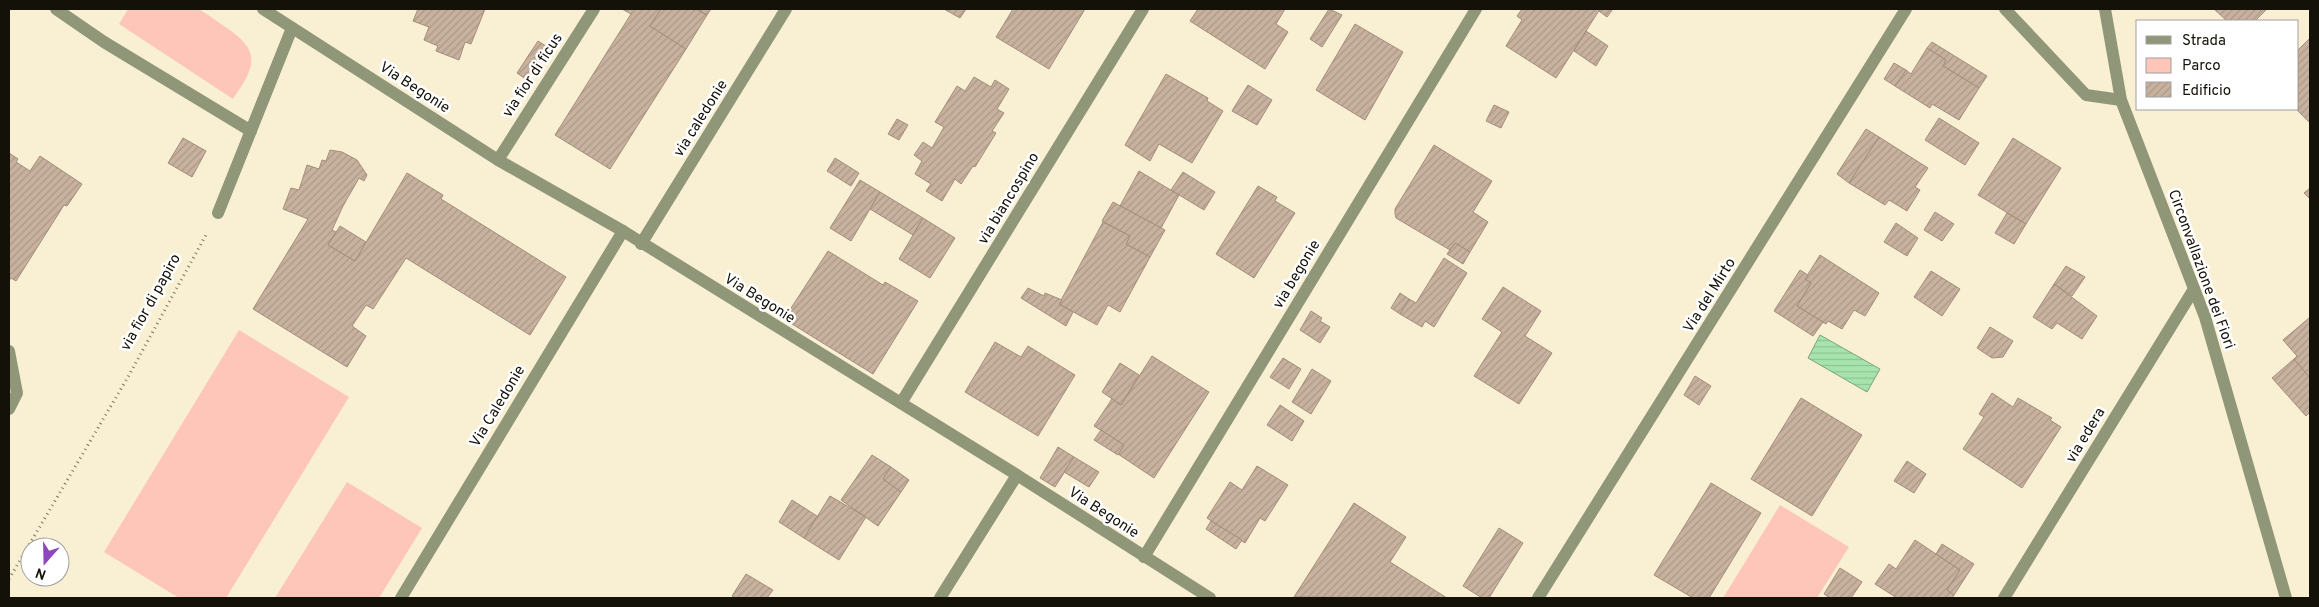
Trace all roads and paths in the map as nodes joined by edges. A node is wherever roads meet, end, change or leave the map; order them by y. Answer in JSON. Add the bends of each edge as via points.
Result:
{"nodes":[{"id":1,"x":56,"y":9,"type":"edge"},
{"id":2,"x":263,"y":9,"type":"edge"},
{"id":3,"x":594,"y":9,"type":"edge"},
{"id":4,"x":786,"y":9,"type":"edge"},
{"id":5,"x":1143,"y":9,"type":"edge"},
{"id":6,"x":1476,"y":9,"type":"edge"},
{"id":7,"x":1906,"y":9,"type":"edge"},
{"id":8,"x":2006,"y":9,"type":"edge"},
{"id":9,"x":2105,"y":9,"type":"edge"},
{"id":10,"x":292,"y":28,"type":"junction"},
{"id":11,"x":2121,"y":100,"type":"junction"},
{"id":12,"x":251,"y":131,"type":"junction"},
{"id":13,"x":498,"y":160,"type":"junction"},
{"id":14,"x":218,"y":213,"type":"joint"},
{"id":15,"x":623,"y":231,"type":"junction"},
{"id":16,"x":641,"y":244,"type":"junction"},
{"id":17,"x":2194,"y":288,"type":"junction"},
{"id":18,"x":9,"y":351,"type":"edge"},
{"id":19,"x":901,"y":403,"type":"junction"},
{"id":20,"x":9,"y":409,"type":"edge"},
{"id":21,"x":1017,"y":475,"type":"junction"},
{"id":22,"x":1144,"y":557,"type":"junction"},
{"id":23,"x":9,"y":579,"type":"edge"},
{"id":24,"x":401,"y":598,"type":"edge"},
{"id":25,"x":940,"y":598,"type":"edge"},
{"id":26,"x":1210,"y":598,"type":"edge"},
{"id":27,"x":1538,"y":598,"type":"edge"},
{"id":28,"x":2004,"y":598,"type":"edge"},
{"id":29,"x":2286,"y":598,"type":"edge"}],
"edges":[{"from":1,"to":12,"type":"street","via":[[104,42]]},
{"from":2,"to":10,"type":"street","name":"Via Begonie"},
{"from":3,"to":13,"type":"street","name":"via fior di ficus"},
{"from":4,"to":16,"type":"street","name":"via caledonie"},
{"from":5,"to":19,"type":"street","name":"via biancospino"},
{"from":6,"to":22,"type":"street","name":"via begonie"},
{"from":7,"to":27,"type":"street","name":"Via del Mirto"},
{"from":8,"to":11,"type":"street","via":[[2086,95]]},
{"from":9,"to":11,"type":"street","name":"Circonvallazione dei Fiori"},
{"from":10,"to":12,"type":"street"},
{"from":10,"to":13,"type":"street","name":"Via Begonie"},
{"from":11,"to":17,"type":"street","name":"Circonvallazione dei Fiori"},
{"from":12,"to":14,"type":"street"},
{"from":13,"to":15,"type":"street","name":"Via Begonie"},
{"from":14,"to":23,"type":"path","name":"via fior di papiro","via":[[128,376]]},
{"from":15,"to":16,"type":"street","name":"Via Begonie"},
{"from":15,"to":24,"type":"street","name":"Via Caledonie"},
{"from":16,"to":19,"type":"street","name":"Via Begonie"},
{"from":17,"to":28,"type":"street","name":"via edera"},
{"from":17,"to":29,"type":"street","name":"Circonvallazione dei Fiori"},
{"from":18,"to":20,"type":"street","via":[[17,393]]},
{"from":19,"to":21,"type":"street","name":"Via Begonie"},
{"from":21,"to":22,"type":"street","name":"Via Begonie"},
{"from":21,"to":25,"type":"street"},
{"from":22,"to":26,"type":"street","name":"Via Begonie"}]}
